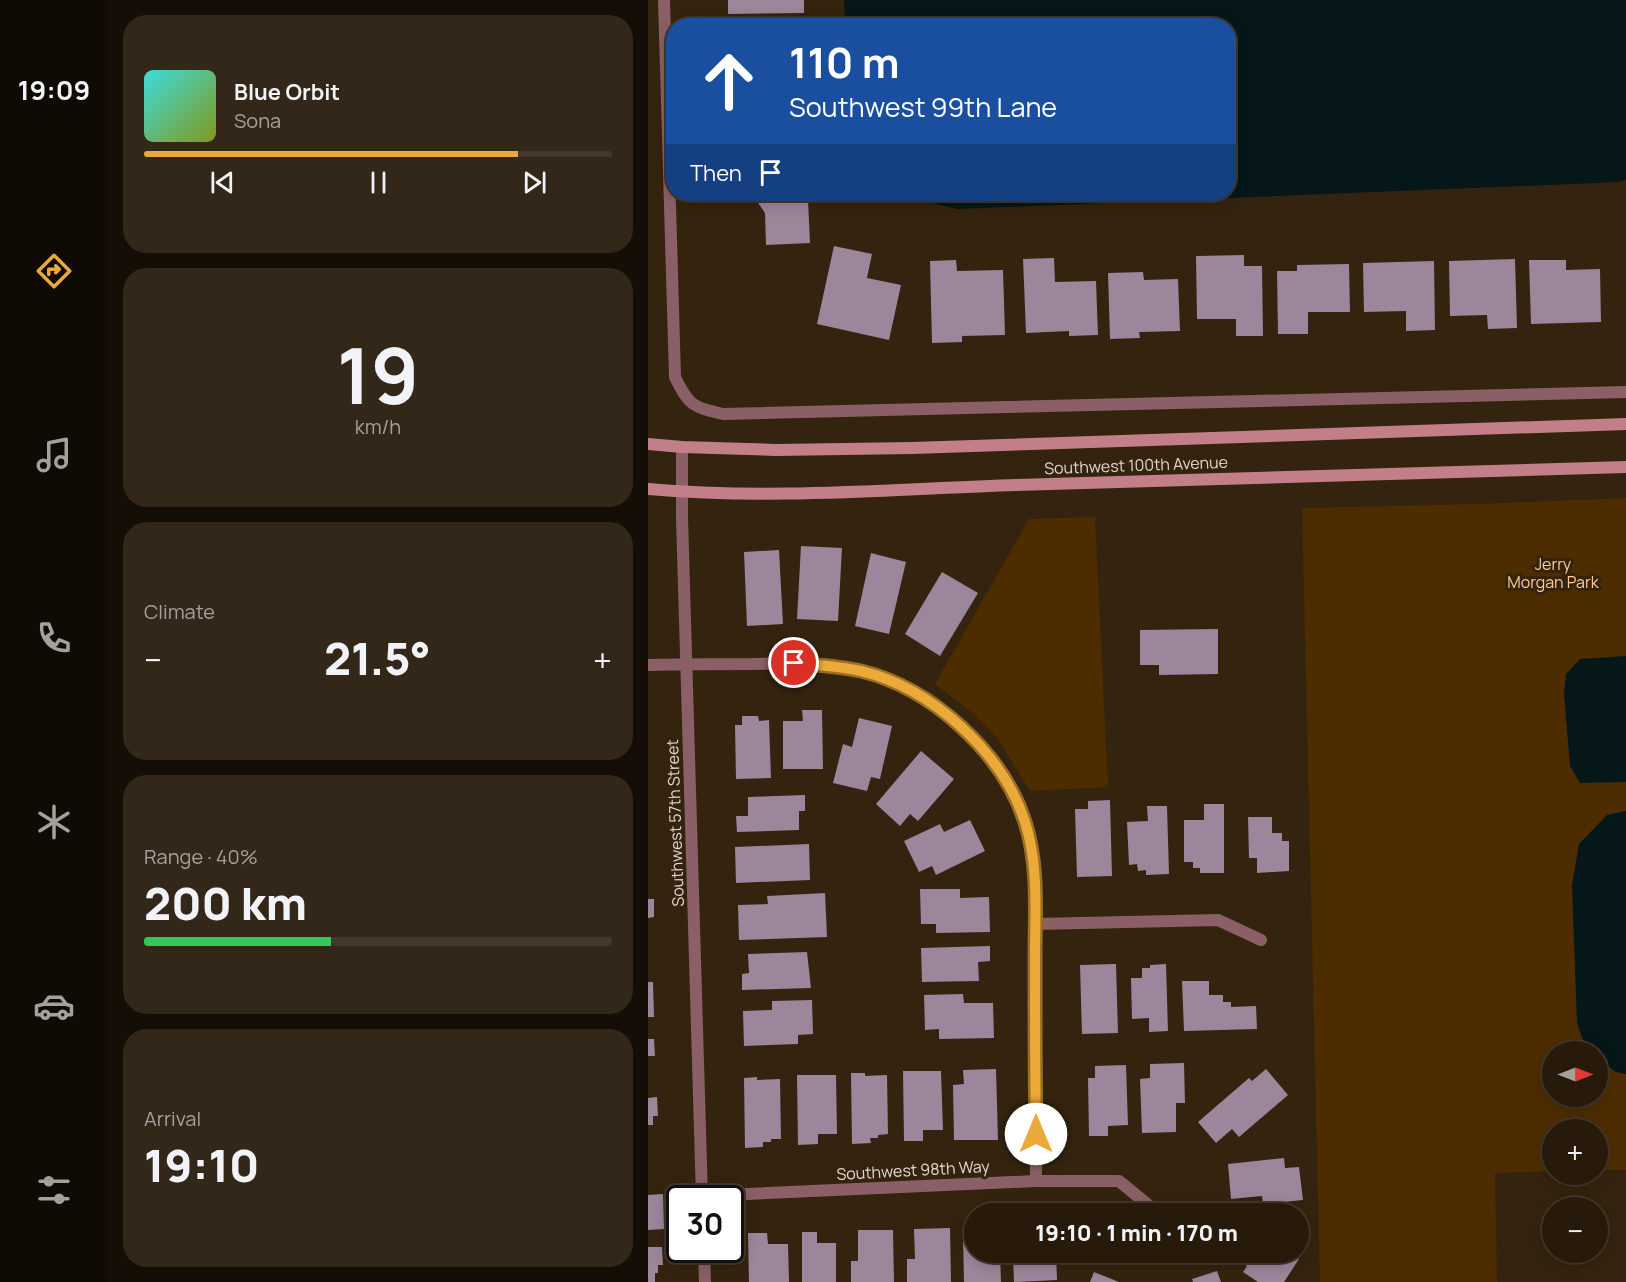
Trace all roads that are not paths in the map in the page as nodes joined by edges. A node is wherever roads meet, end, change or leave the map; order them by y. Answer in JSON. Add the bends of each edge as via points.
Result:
{"nodes":[{"id":1,"x":664,"y":0,"type":"edge"},
{"id":2,"x":666,"y":75,"type":"edge"},
{"id":3,"x":669,"y":201,"type":"edge"},
{"id":4,"x":1626,"y":392,"type":"edge"},
{"id":5,"x":1626,"y":424,"type":"edge"},
{"id":6,"x":648,"y":444,"type":"edge"},
{"id":7,"x":682,"y":447,"type":"junction"},
{"id":8,"x":1626,"y":467,"type":"edge"},
{"id":9,"x":648,"y":489,"type":"edge"},
{"id":10,"x":681,"y":492,"type":"junction"},
{"id":11,"x":687,"y":664,"type":"junction"},
{"id":12,"x":648,"y":665,"type":"edge"},
{"id":13,"x":1035,"y":924,"type":"junction"},
{"id":14,"x":1261,"y":940,"type":"dead end"},
{"id":15,"x":1036,"y":1181,"type":"junction"},
{"id":16,"x":702,"y":1185,"type":"edge"},
{"id":17,"x":744,"y":1196,"type":"edge"},
{"id":18,"x":1146,"y":1203,"type":"edge"},
{"id":19,"x":704,"y":1263,"type":"edge"},
{"id":20,"x":705,"y":1282,"type":"edge"}],
"edges":[{"from":1,"to":2,"type":"street"},
{"from":3,"to":4,"type":"street","via":[[675,377],[684,395],[697,408],[723,414]]},
{"from":5,"to":7,"type":"main road","name":"Southwest 100th Avenue","via":[[900,448]]},
{"from":6,"to":7,"type":"main road","name":"Southwest 100th Avenue"},
{"from":7,"to":10,"type":"street","name":"Southwest 57th Street"},
{"from":8,"to":10,"type":"main road","name":"Southwest 100th Avenue","via":[[790,495]]},
{"from":9,"to":10,"type":"main road","name":"Southwest 100th Avenue"},
{"from":10,"to":11,"type":"street","name":"Southwest 57th Street"},
{"from":11,"to":12,"type":"street"},
{"from":11,"to":13,"type":"street","via":[[794,663],[862,671],[943,711],[981,746],[1010,789],[1026,824],[1034,871]]},
{"from":11,"to":16,"type":"street","name":"Southwest 57th Street"},
{"from":13,"to":14,"type":"street","via":[[1218,920]]},
{"from":13,"to":15,"type":"street"},
{"from":15,"to":17,"type":"street","name":"Southwest 98th Way"},
{"from":15,"to":18,"type":"street","name":"Southwest 98th Way","via":[[1119,1181]]},
{"from":19,"to":20,"type":"street"}]}
